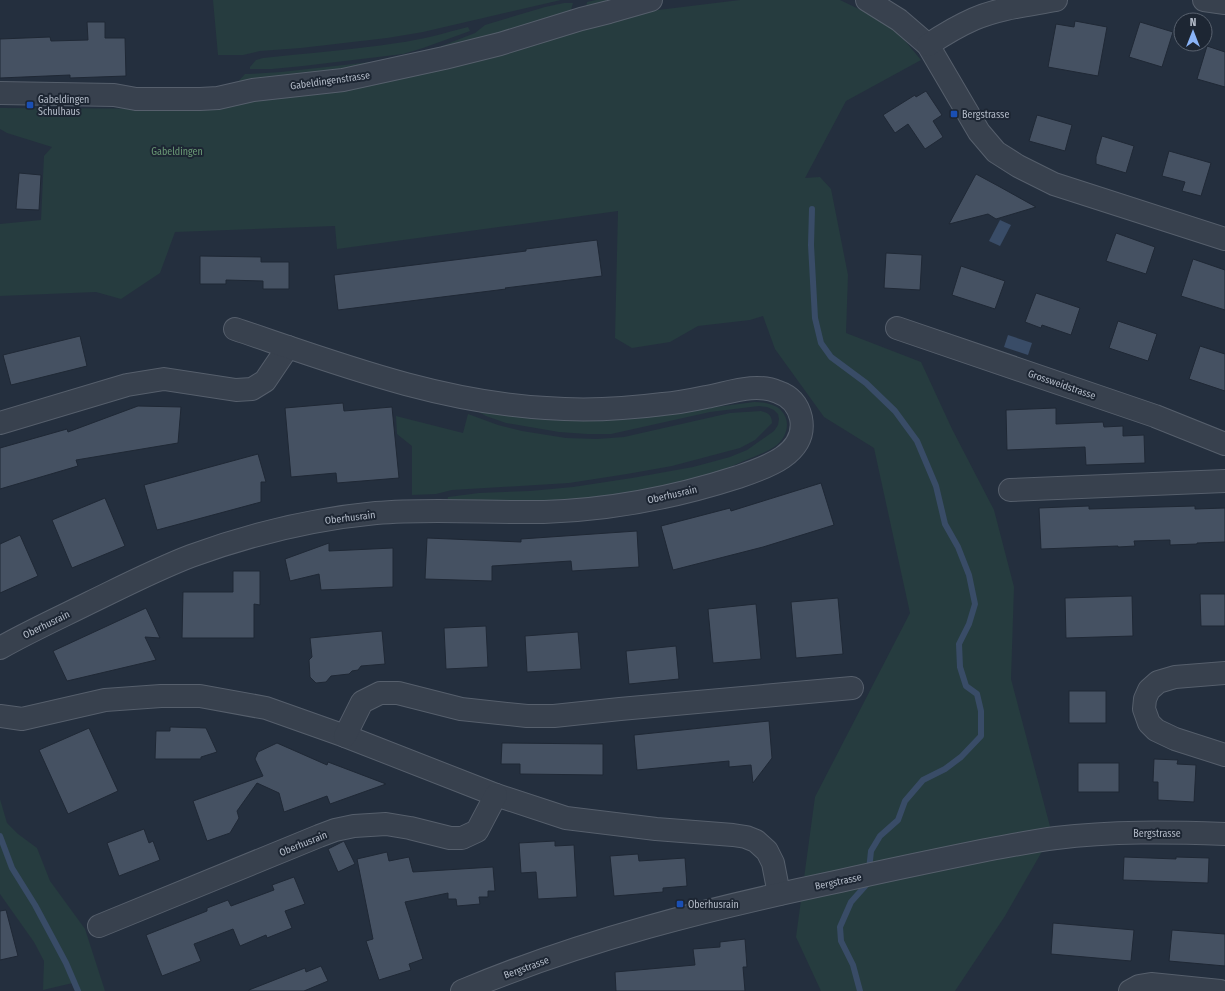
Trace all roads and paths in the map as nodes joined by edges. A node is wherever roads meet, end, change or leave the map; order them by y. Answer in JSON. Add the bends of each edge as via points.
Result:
{"nodes":[{"id":1,"x":651,"y":0,"type":"edge"},
{"id":2,"x":867,"y":0,"type":"edge"},
{"id":3,"x":1056,"y":0,"type":"edge"},
{"id":4,"x":1204,"y":0,"type":"edge"},
{"id":5,"x":1225,"y":3,"type":"edge"},
{"id":6,"x":928,"y":45,"type":"junction"},
{"id":7,"x":0,"y":93,"type":"edge"},
{"id":8,"x":1225,"y":239,"type":"edge"},
{"id":9,"x":897,"y":328,"type":"dead end"},
{"id":10,"x":235,"y":329,"type":"dead end"},
{"id":11,"x":288,"y":347,"type":"junction"},
{"id":12,"x":0,"y":423,"type":"edge"},
{"id":13,"x":1225,"y":444,"type":"edge"},
{"id":14,"x":1225,"y":482,"type":"edge"},
{"id":15,"x":1010,"y":490,"type":"dead end"},
{"id":16,"x":0,"y":648,"type":"edge"},
{"id":17,"x":1225,"y":673,"type":"edge"},
{"id":18,"x":852,"y":688,"type":"dead end"},
{"id":19,"x":0,"y":716,"type":"edge"},
{"id":20,"x":345,"y":736,"type":"junction"},
{"id":21,"x":1225,"y":755,"type":"edge"},
{"id":22,"x":496,"y":795,"type":"junction"},
{"id":23,"x":1225,"y":834,"type":"edge"},
{"id":24,"x":779,"y":894,"type":"junction"},
{"id":25,"x":99,"y":926,"type":"dead end"},
{"id":26,"x":462,"y":991,"type":"edge"},
{"id":27,"x":1130,"y":991,"type":"edge"},
{"id":28,"x":1220,"y":991,"type":"edge"}],
"edges":[{"from":1,"to":7,"type":"street","name":"Gabeldingenstrasse","via":[[444,58],[343,80],[259,90],[218,98]]},
{"from":2,"to":6,"type":"street","via":[[899,20]]},
{"from":3,"to":6,"type":"street","via":[[975,19]]},
{"from":4,"to":5,"type":"street"},
{"from":6,"to":8,"type":"street","via":[[978,132],[996,152],[1054,184]]},
{"from":9,"to":13,"type":"street","name":"Grossweidstrasse","via":[[1155,416]]},
{"from":10,"to":11,"type":"street","name":"Oberhusrain"},
{"from":11,"to":12,"type":"street","via":[[265,381],[252,389],[236,390],[164,379],[127,385]]},
{"from":11,"to":16,"type":"street","name":"Oberhusrain","via":[[391,380],[453,396],[525,407],[632,408],[764,388],[787,396],[794,402],[802,421],[801,431],[797,444],[788,454],[775,462],[735,478],[680,493],[595,508],[546,512],[373,513],[320,520],[269,532],[170,565],[126,584]]},
{"from":14,"to":15,"type":"street"},
{"from":17,"to":21,"type":"street","via":[[1175,677],[1158,682],[1149,690],[1144,709],[1149,723],[1156,730]]},
{"from":18,"to":20,"type":"street","via":[[554,716],[527,716],[461,709],[398,693],[380,692],[362,702]]},
{"from":19,"to":20,"type":"street","via":[[22,719],[106,700],[200,696],[266,708]]},
{"from":20,"to":22,"type":"street"},
{"from":22,"to":24,"type":"street","via":[[566,818],[746,837],[756,841],[767,851],[773,863]]},
{"from":22,"to":25,"type":"street","name":"Oberhusrain","via":[[477,831],[462,838],[450,838],[386,824],[335,830]]},
{"from":23,"to":24,"type":"street","name":"Bergstrasse","via":[[1164,832],[1068,836],[935,860]]},
{"from":24,"to":26,"type":"street","name":"Bergstrasse","via":[[625,933]]},
{"from":27,"to":28,"type":"street","via":[[1150,984]]}]}
